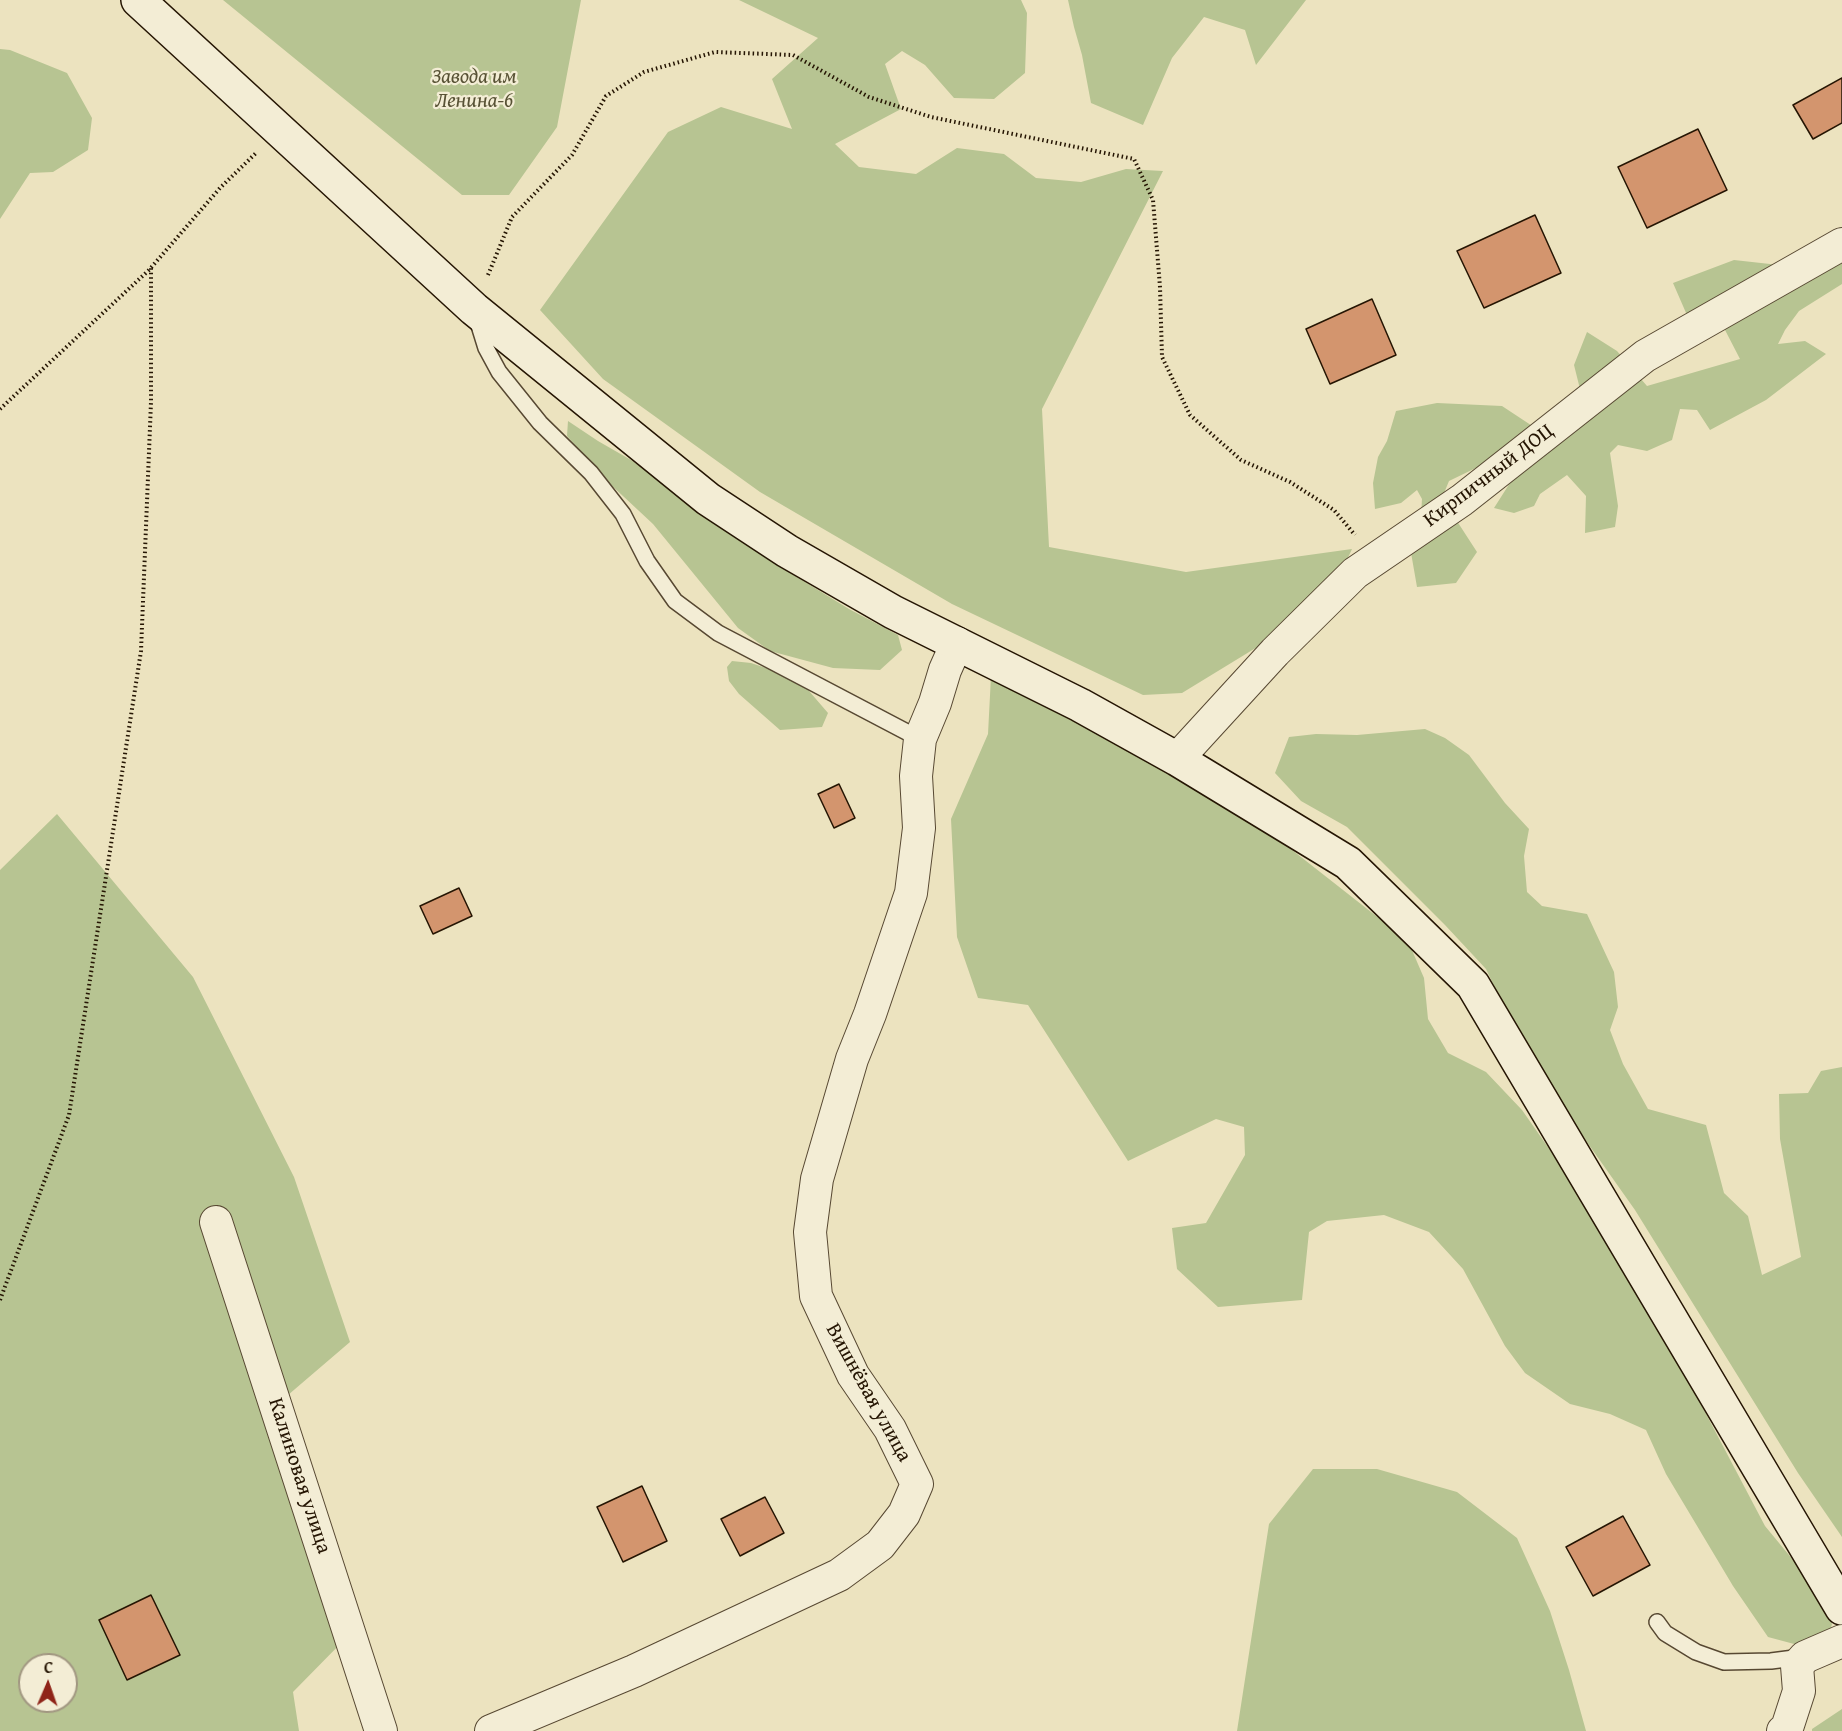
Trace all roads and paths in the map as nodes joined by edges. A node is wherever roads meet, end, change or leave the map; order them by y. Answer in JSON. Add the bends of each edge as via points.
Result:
{"nodes":[{"id":1,"x":138,"y":0,"type":"edge"},
{"id":2,"x":279,"y":131,"type":"junction"},
{"id":3,"x":1842,"y":244,"type":"edge"},
{"id":4,"x":151,"y":267,"type":"junction"},
{"id":5,"x":474,"y":309,"type":"junction"},
{"id":6,"x":0,"y":409,"type":"edge"},
{"id":7,"x":1375,"y":559,"type":"junction"},
{"id":8,"x":957,"y":643,"type":"junction"},
{"id":9,"x":920,"y":739,"type":"junction"},
{"id":10,"x":1177,"y":759,"type":"junction"},
{"id":11,"x":216,"y":1221,"type":"dead end"},
{"id":12,"x":0,"y":1300,"type":"edge"},
{"id":13,"x":1842,"y":1608,"type":"edge"},
{"id":14,"x":1657,"y":1622,"type":"dead end"},
{"id":15,"x":1842,"y":1641,"type":"edge"},
{"id":16,"x":1805,"y":1657,"type":"junction"},
{"id":17,"x":381,"y":1731,"type":"edge"},
{"id":18,"x":491,"y":1731,"type":"edge"},
{"id":19,"x":1783,"y":1731,"type":"edge"}],
"edges":[{"from":1,"to":2,"type":"main road"},
{"from":2,"to":4,"type":"path","via":[[220,188]]},
{"from":2,"to":5,"type":"main road"},
{"from":3,"to":7,"type":"street","name":"Кирпичный ДОЦ","via":[[1645,356],[1462,500]]},
{"from":4,"to":6,"type":"path"},
{"from":4,"to":12,"type":"path","via":[[151,402],[141,651],[69,1115]]},
{"from":5,"to":7,"type":"path","via":[[512,217],[572,155],[606,96],[645,72],[715,52],[793,55],[869,97],[930,117],[1134,159],[1153,200],[1162,357],[1190,415],[1241,460],[1290,482],[1334,510]]},
{"from":5,"to":8,"type":"main road","via":[[708,499],[787,551],[893,612]]},
{"from":5,"to":9,"type":"lane","via":[[486,348],[499,372],[623,514],[647,561],[675,601],[718,633]]},
{"from":7,"to":10,"type":"street","name":"Кирпичный ДОЦ","via":[[1354,573],[1275,652]]},
{"from":8,"to":9,"type":"street","name":"Вишнёвая улица"},
{"from":8,"to":10,"type":"main road"},
{"from":9,"to":18,"type":"street","name":"Вишнёвая улица","via":[[916,776],[919,828],[911,893],[852,1059],[817,1179],[810,1233],[816,1296],[853,1375],[890,1430],[917,1484],[904,1514],[880,1545],[839,1575],[634,1671]]},
{"from":10,"to":13,"type":"main road","via":[[1348,863],[1473,985]]},
{"from":11,"to":17,"type":"street","name":"Калиновая улица"},
{"from":14,"to":16,"type":"lane","via":[[1665,1633],[1696,1652],[1724,1662]]},
{"from":15,"to":16,"type":"street"},
{"from":16,"to":19,"type":"street","via":[[1797,1666],[1799,1691]]}]}
